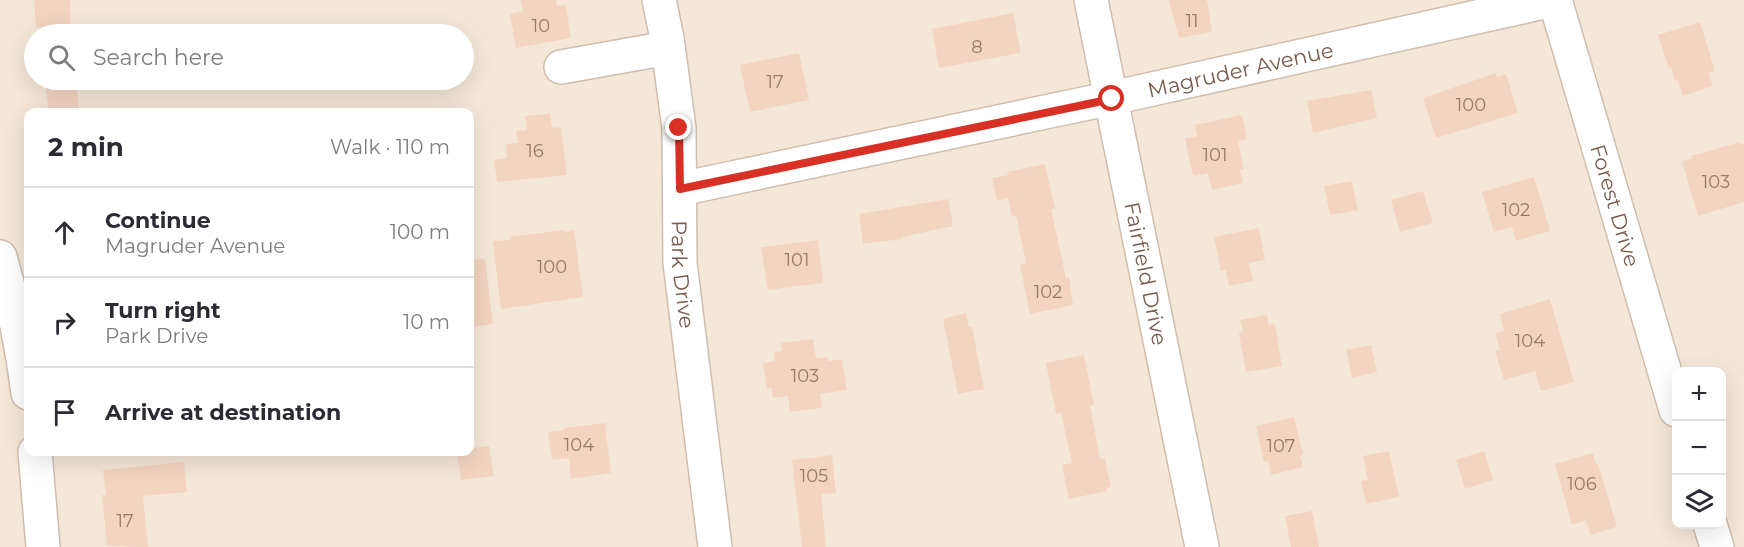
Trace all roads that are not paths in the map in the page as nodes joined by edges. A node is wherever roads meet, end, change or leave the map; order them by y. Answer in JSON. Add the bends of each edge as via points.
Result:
{"nodes":[{"id":1,"x":659,"y":0,"type":"edge"},
{"id":2,"x":1090,"y":0,"type":"edge"},
{"id":3,"x":1554,"y":0,"type":"edge"},
{"id":4,"x":668,"y":48,"type":"junction"},
{"id":5,"x":561,"y":68,"type":"dead end"},
{"id":6,"x":1112,"y":99,"type":"junction"},
{"id":7,"x":680,"y":189,"type":"junction"},
{"id":8,"x":0,"y":257,"type":"edge"},
{"id":9,"x":24,"y":362,"type":"edge"},
{"id":10,"x":1672,"y":393,"type":"edge"},
{"id":11,"x":35,"y":456,"type":"edge"},
{"id":12,"x":1711,"y":529,"type":"edge"},
{"id":13,"x":43,"y":547,"type":"edge"},
{"id":14,"x":715,"y":547,"type":"edge"},
{"id":15,"x":1202,"y":547,"type":"edge"},
{"id":16,"x":1717,"y":547,"type":"edge"}],
"edges":[{"from":1,"to":4,"type":"street","name":"Park Drive"},
{"from":2,"to":6,"type":"street","name":"Fairfield Drive"},
{"from":3,"to":6,"type":"street","name":"Magruder Avenue"},
{"from":3,"to":10,"type":"street","name":"Forest Drive"},
{"from":4,"to":5,"type":"street"},
{"from":4,"to":7,"type":"street","name":"Park Drive","via":[[679,128]]},
{"from":6,"to":7,"type":"street","name":"Magruder Avenue"},
{"from":6,"to":15,"type":"street","name":"Fairfield Drive"},
{"from":7,"to":14,"type":"street","name":"Park Drive","via":[[680,263]]},
{"from":8,"to":9,"type":"street"},
{"from":11,"to":13,"type":"street"},
{"from":12,"to":16,"type":"street"}]}
